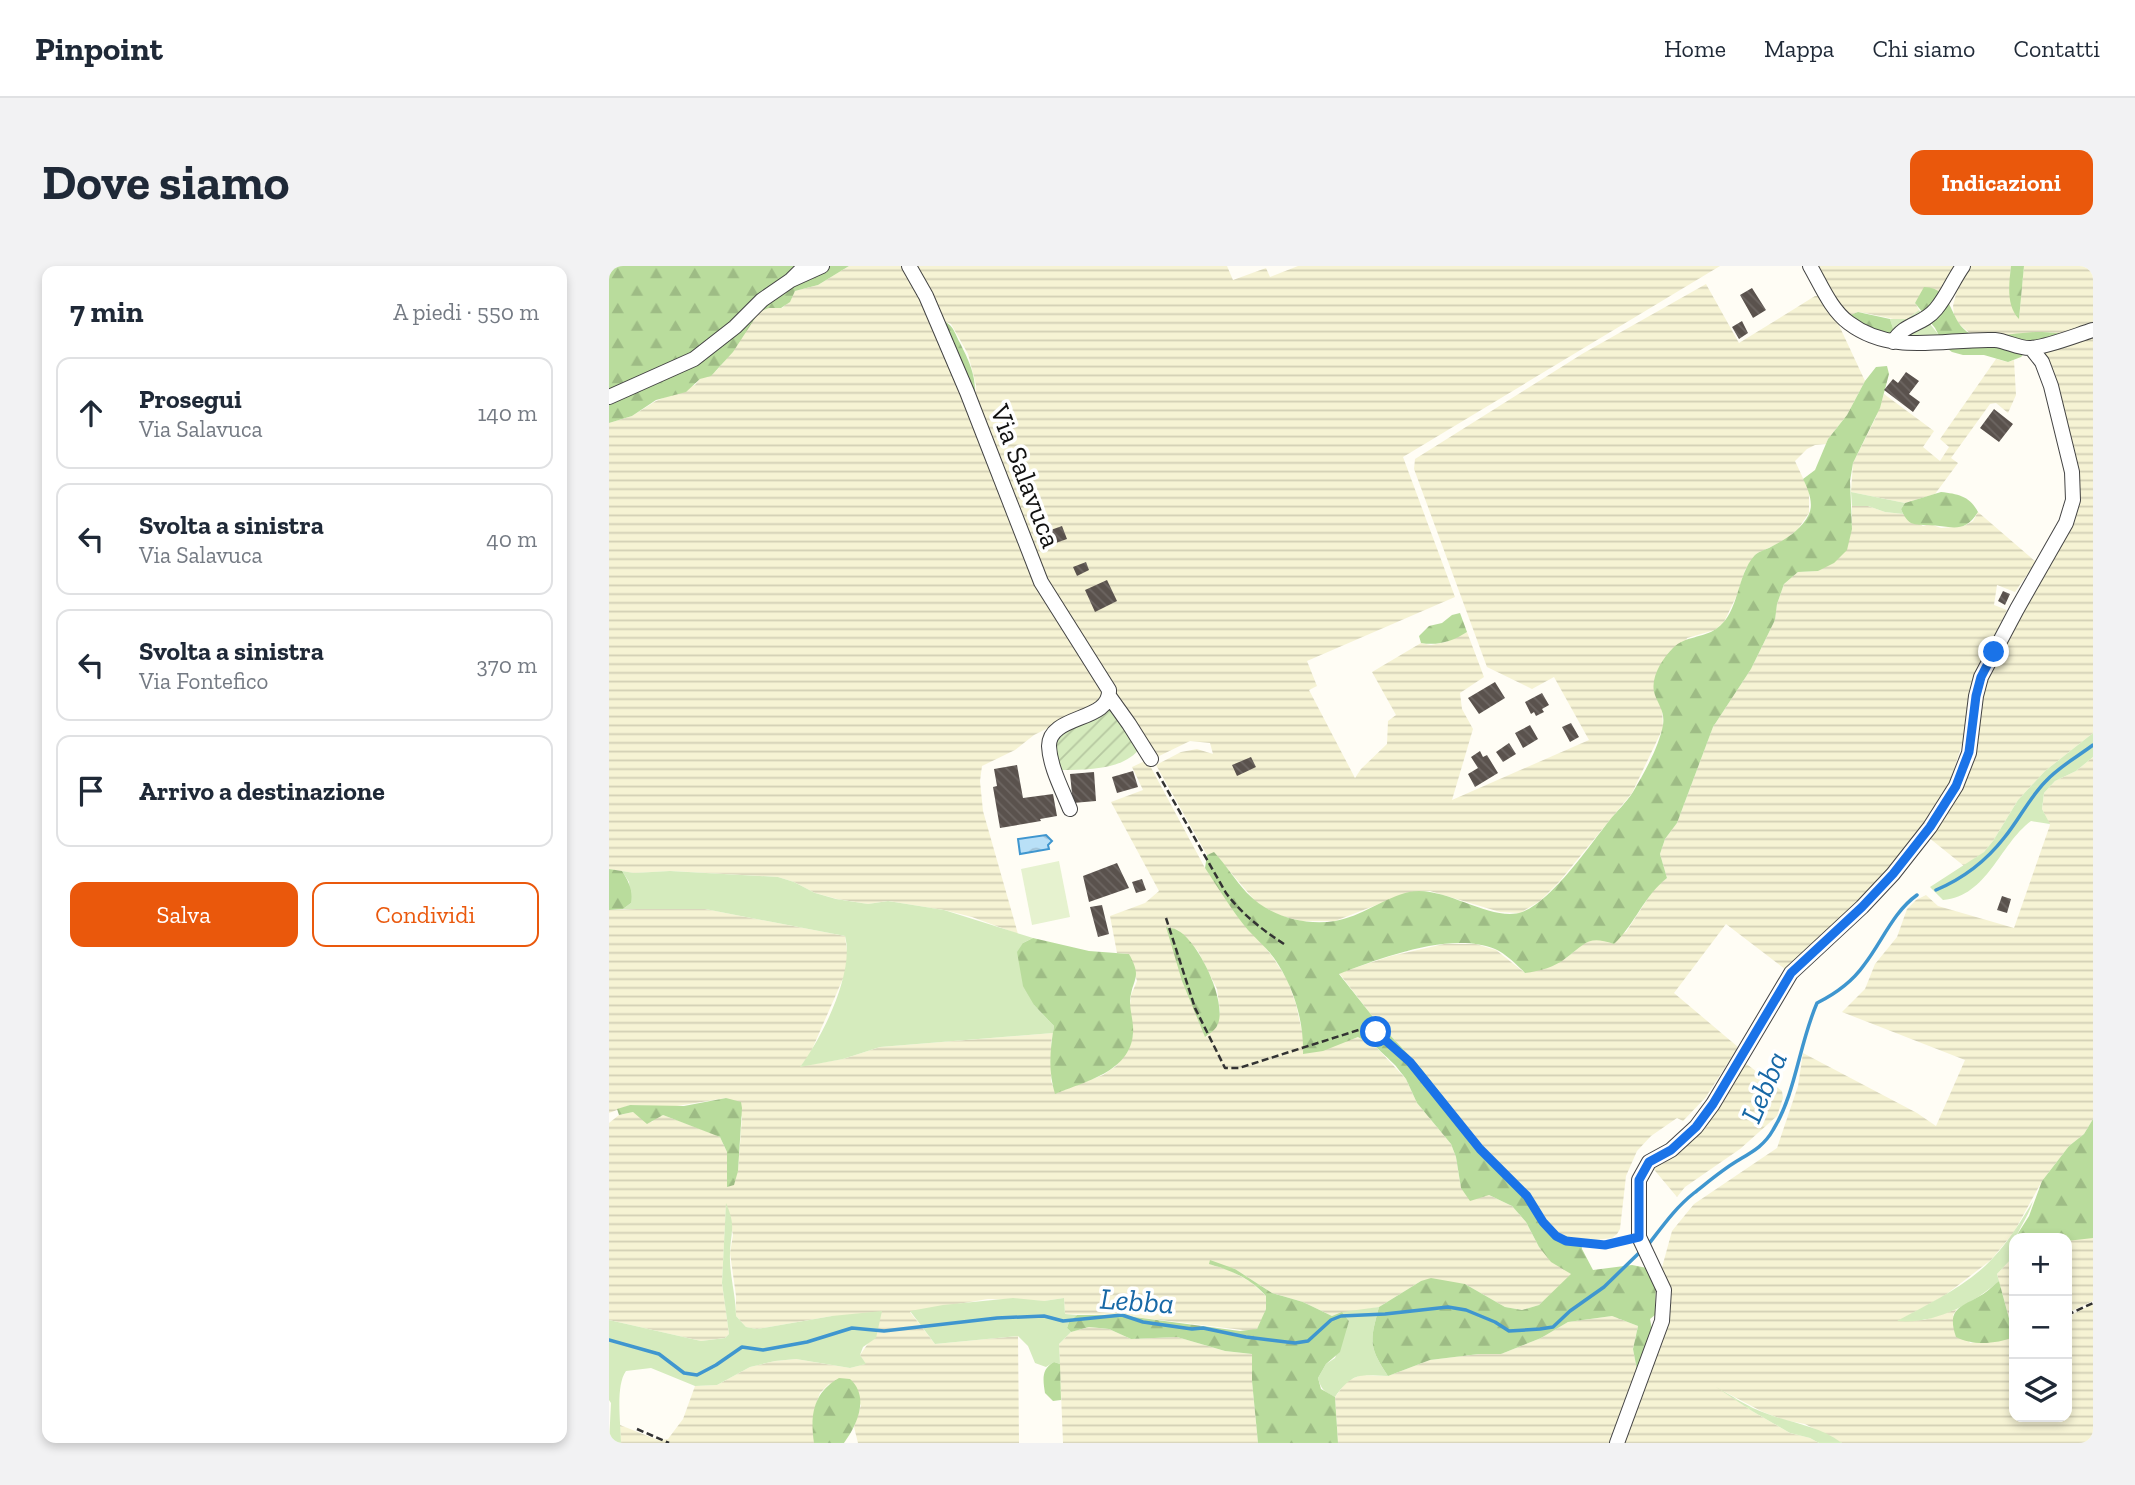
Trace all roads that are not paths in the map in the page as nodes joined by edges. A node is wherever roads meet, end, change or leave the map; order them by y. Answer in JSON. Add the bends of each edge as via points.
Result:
{"nodes":[{"id":1,"x":805,"y":266,"type":"edge"},
{"id":2,"x":822,"y":266,"type":"edge"},
{"id":3,"x":909,"y":266,"type":"edge"},
{"id":4,"x":1810,"y":266,"type":"edge"},
{"id":5,"x":1963,"y":266,"type":"edge"},
{"id":6,"x":791,"y":280,"type":"junction"},
{"id":7,"x":2093,"y":330,"type":"edge"},
{"id":8,"x":1893,"y":342,"type":"junction"},
{"id":9,"x":2031,"y":348,"type":"junction"},
{"id":10,"x":609,"y":397,"type":"edge"},
{"id":11,"x":1109,"y":696,"type":"junction"},
{"id":12,"x":1151,"y":759,"type":"road end"},
{"id":13,"x":1070,"y":809,"type":"dead end"},
{"id":14,"x":1617,"y":1443,"type":"edge"}],
"edges":[{"from":1,"to":6,"type":"street"},
{"from":2,"to":6,"type":"street"},
{"from":3,"to":11,"type":"street","name":"Via Salavuca","via":[[967,392],[1041,582]]},
{"from":4,"to":8,"type":"street","via":[[1848,322]]},
{"from":5,"to":8,"type":"street","via":[[1937,309],[1924,321],[1899,332]]},
{"from":6,"to":10,"type":"street","via":[[694,359]]},
{"from":7,"to":9,"type":"street"},
{"from":8,"to":9,"type":"street","via":[[1997,340]]},
{"from":9,"to":14,"type":"street","via":[[2051,386],[2072,472],[2073,500],[2066,523],[1981,677],[1969,752],[1956,786],[1930,827],[1862,907],[1791,973],[1713,1104],[1671,1150],[1649,1162],[1639,1180],[1639,1237],[1664,1290],[1662,1321]]},
{"from":11,"to":12,"type":"street","name":"Via Salavuca"},
{"from":11,"to":13,"type":"street","via":[[1105,705],[1052,734],[1051,758]]}]}
